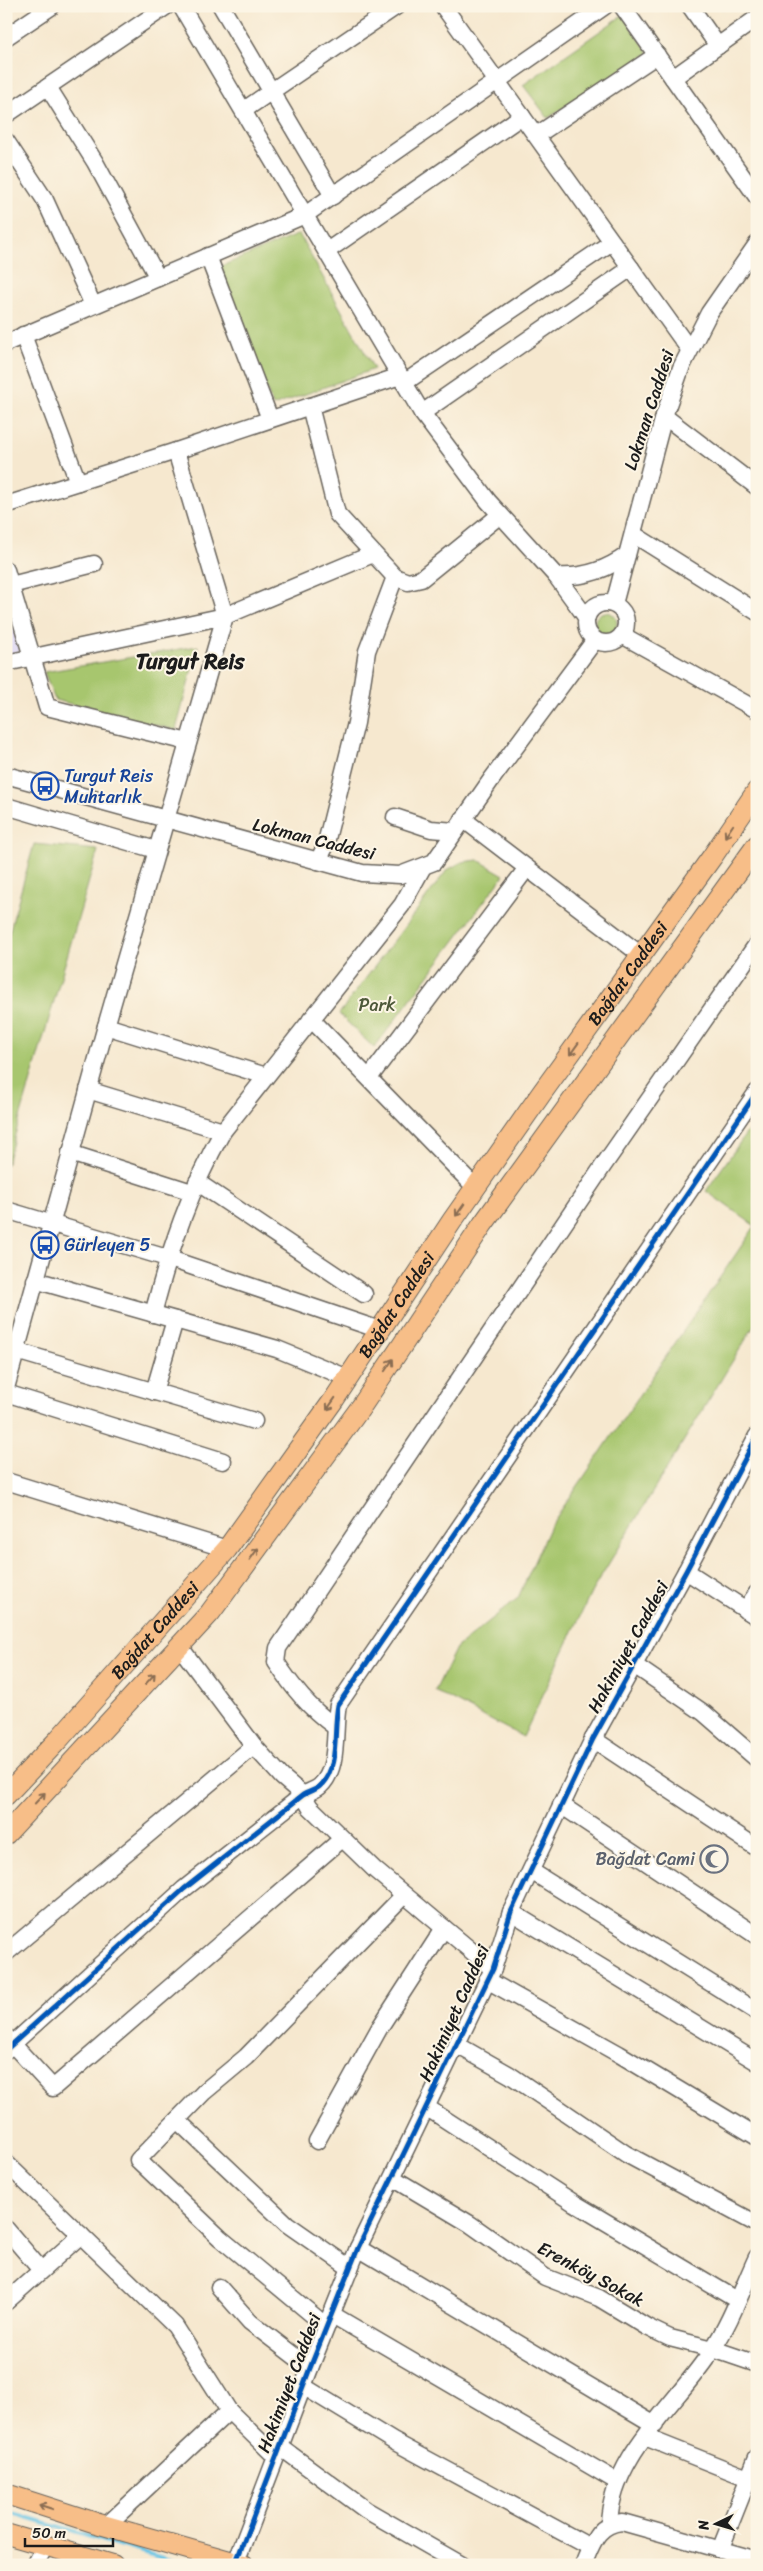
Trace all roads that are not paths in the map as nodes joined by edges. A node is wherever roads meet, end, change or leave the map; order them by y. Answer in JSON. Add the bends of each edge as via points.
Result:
{"nodes":[{"id":1,"x":52,"y":6,"type":"edge"},
{"id":2,"x":167,"y":6,"type":"edge"},
{"id":3,"x":181,"y":6,"type":"edge"},
{"id":4,"x":221,"y":6,"type":"edge"},
{"id":5,"x":397,"y":6,"type":"edge"},
{"id":6,"x":443,"y":6,"type":"edge"},
{"id":7,"x":605,"y":6,"type":"edge"},
{"id":8,"x":622,"y":6,"type":"edge"},
{"id":9,"x":690,"y":6,"type":"edge"},
{"id":10,"x":757,"y":18,"type":"edge"},
{"id":11,"x":6,"y":37,"type":"edge"},
{"id":12,"x":718,"y":46,"type":"junction"},
{"id":13,"x":657,"y":55,"type":"junction"},
{"id":14,"x":672,"y":78,"type":"junction"},
{"id":15,"x":497,"y":82,"type":"junction"},
{"id":16,"x":48,"y":87,"type":"junction"},
{"id":17,"x":272,"y":92,"type":"junction"},
{"id":18,"x":244,"y":110,"type":"junction"},
{"id":19,"x":6,"y":115,"type":"edge"},
{"id":20,"x":522,"y":116,"type":"junction"},
{"id":21,"x":537,"y":135,"type":"junction"},
{"id":22,"x":6,"y":141,"type":"edge"},
{"id":23,"x":333,"y":196,"type":"junction"},
{"id":24,"x":757,"y":197,"type":"edge"},
{"id":25,"x":305,"y":215,"type":"junction"},
{"id":26,"x":612,"y":242,"type":"junction"},
{"id":27,"x":757,"y":244,"type":"edge"},
{"id":28,"x":327,"y":251,"type":"junction"},
{"id":29,"x":208,"y":256,"type":"junction"},
{"id":30,"x":631,"y":268,"type":"junction"},
{"id":31,"x":158,"y":278,"type":"junction"},
{"id":32,"x":94,"y":305,"type":"junction"},
{"id":33,"x":24,"y":336,"type":"junction"},
{"id":34,"x":6,"y":343,"type":"edge"},
{"id":35,"x":689,"y":349,"type":"junction"},
{"id":36,"x":402,"y":379,"type":"junction"},
{"id":37,"x":310,"y":406,"type":"junction"},
{"id":38,"x":422,"y":413,"type":"junction"},
{"id":39,"x":664,"y":416,"type":"junction"},
{"id":40,"x":270,"y":419,"type":"junction"},
{"id":41,"x":176,"y":451,"type":"junction"},
{"id":42,"x":78,"y":482,"type":"junction"},
{"id":43,"x":757,"y":487,"type":"edge"},
{"id":44,"x":8,"y":501,"type":"edge"},
{"id":45,"x":500,"y":516,"type":"junction"},
{"id":46,"x":633,"y":534,"type":"junction"},
{"id":47,"x":374,"y":554,"type":"junction"},
{"id":48,"x":627,"y":555,"type":"junction"},
{"id":49,"x":94,"y":564,"type":"dead end"},
{"id":50,"x":556,"y":576,"type":"junction"},
{"id":51,"x":394,"y":577,"type":"junction"},
{"id":52,"x":8,"y":578,"type":"edge"},
{"id":53,"x":597,"y":604,"type":"junction"},
{"id":54,"x":614,"y":604,"type":"junction"},
{"id":55,"x":757,"y":612,"type":"edge"},
{"id":56,"x":225,"y":616,"type":"junction"},
{"id":57,"x":586,"y":617,"type":"junction"},
{"id":58,"x":622,"y":635,"type":"junction"},
{"id":59,"x":595,"y":640,"type":"junction"},
{"id":60,"x":32,"y":657,"type":"junction"},
{"id":61,"x":6,"y":663,"type":"edge"},
{"id":62,"x":757,"y":710,"type":"edge"},
{"id":63,"x":188,"y":742,"type":"junction"},
{"id":64,"x":6,"y":775,"type":"edge"},
{"id":65,"x":757,"y":791,"type":"edge"},
{"id":66,"x":6,"y":806,"type":"edge"},
{"id":67,"x":395,"y":817,"type":"dead end"},
{"id":68,"x":164,"y":820,"type":"junction"},
{"id":69,"x":459,"y":825,"type":"junction"},
{"id":70,"x":757,"y":845,"type":"edge"},
{"id":71,"x":156,"y":850,"type":"junction"},
{"id":72,"x":318,"y":861,"type":"junction"},
{"id":73,"x":423,"y":868,"type":"junction"},
{"id":74,"x":527,"y":868,"type":"junction"},
{"id":75,"x":757,"y":944,"type":"edge"},
{"id":76,"x":641,"y":955,"type":"junction"},
{"id":77,"x":311,"y":1019,"type":"junction"},
{"id":78,"x":106,"y":1026,"type":"junction"},
{"id":79,"x":266,"y":1076,"type":"junction"},
{"id":80,"x":369,"y":1078,"type":"junction"},
{"id":81,"x":88,"y":1090,"type":"junction"},
{"id":82,"x":757,"y":1092,"type":"edge"},
{"id":83,"x":224,"y":1131,"type":"junction"},
{"id":84,"x":70,"y":1153,"type":"junction"},
{"id":85,"x":194,"y":1187,"type":"junction"},
{"id":86,"x":476,"y":1188,"type":"junction"},
{"id":87,"x":6,"y":1210,"type":"edge"},
{"id":88,"x":51,"y":1224,"type":"junction"},
{"id":89,"x":167,"y":1258,"type":"junction"},
{"id":90,"x":36,"y":1280,"type":"junction"},
{"id":91,"x":364,"y":1294,"type":"dead end"},
{"id":92,"x":153,"y":1314,"type":"junction"},
{"id":93,"x":175,"y":1320,"type":"junction"},
{"id":94,"x":380,"y":1330,"type":"junction"},
{"id":95,"x":16,"y":1351,"type":"junction"},
{"id":96,"x":348,"y":1378,"type":"junction"},
{"id":97,"x":6,"y":1388,"type":"edge"},
{"id":98,"x":154,"y":1392,"type":"junction"},
{"id":99,"x":6,"y":1393,"type":"edge"},
{"id":100,"x":254,"y":1421,"type":"dead end"},
{"id":101,"x":757,"y":1436,"type":"edge"},
{"id":102,"x":223,"y":1461,"type":"dead end"},
{"id":103,"x":6,"y":1481,"type":"edge"},
{"id":104,"x":227,"y":1549,"type":"junction"},
{"id":105,"x":686,"y":1571,"type":"junction"},
{"id":106,"x":757,"y":1593,"type":"edge"},
{"id":107,"x":751,"y":1613,"type":"edge"},
{"id":108,"x":180,"y":1647,"type":"junction"},
{"id":109,"x":634,"y":1665,"type":"junction"},
{"id":110,"x":334,"y":1726,"type":"junction"},
{"id":111,"x":593,"y":1739,"type":"junction"},
{"id":112,"x":254,"y":1746,"type":"junction"},
{"id":113,"x":757,"y":1759,"type":"edge"},
{"id":114,"x":6,"y":1795,"type":"edge"},
{"id":115,"x":303,"y":1795,"type":"junction"},
{"id":116,"x":561,"y":1805,"type":"junction"},
{"id":117,"x":6,"y":1834,"type":"edge"},
{"id":118,"x":342,"y":1839,"type":"junction"},
{"id":119,"x":757,"y":1848,"type":"edge"},
{"id":120,"x":530,"y":1871,"type":"junction"},
{"id":121,"x":404,"y":1895,"type":"junction"},
{"id":122,"x":512,"y":1912,"type":"junction"},
{"id":123,"x":444,"y":1928,"type":"junction"},
{"id":124,"x":757,"y":1936,"type":"edge"},
{"id":125,"x":6,"y":1953,"type":"edge"},
{"id":126,"x":490,"y":1975,"type":"junction"},
{"id":127,"x":757,"y":2012,"type":"edge"},
{"id":128,"x":8,"y":2043,"type":"edge"},
{"id":129,"x":457,"y":2045,"type":"junction"},
{"id":130,"x":757,"y":2062,"type":"edge"},
{"id":131,"x":426,"y":2107,"type":"junction"},
{"id":132,"x":177,"y":2120,"type":"junction"},
{"id":133,"x":757,"y":2137,"type":"edge"},
{"id":134,"x":317,"y":2141,"type":"dead end"},
{"id":135,"x":6,"y":2163,"type":"edge"},
{"id":136,"x":392,"y":2178,"type":"junction"},
{"id":137,"x":757,"y":2224,"type":"edge"},
{"id":138,"x":6,"y":2229,"type":"edge"},
{"id":139,"x":82,"y":2235,"type":"junction"},
{"id":140,"x":358,"y":2248,"type":"junction"},
{"id":141,"x":757,"y":2257,"type":"edge"},
{"id":142,"x":350,"y":2268,"type":"junction"},
{"id":143,"x":41,"y":2270,"type":"junction"},
{"id":144,"x":219,"y":2287,"type":"dead end"},
{"id":145,"x":737,"y":2300,"type":"junction"},
{"id":146,"x":6,"y":2302,"type":"edge"},
{"id":147,"x":328,"y":2320,"type":"junction"},
{"id":148,"x":713,"y":2349,"type":"junction"},
{"id":149,"x":757,"y":2364,"type":"edge"},
{"id":150,"x":310,"y":2368,"type":"junction"},
{"id":151,"x":302,"y":2386,"type":"junction"},
{"id":152,"x":229,"y":2411,"type":"junction"},
{"id":153,"x":650,"y":2431,"type":"junction"},
{"id":154,"x":277,"y":2452,"type":"junction"},
{"id":155,"x":757,"y":2457,"type":"edge"},
{"id":156,"x":748,"y":2478,"type":"junction"},
{"id":157,"x":618,"y":2482,"type":"junction"},
{"id":158,"x":6,"y":2494,"type":"edge"},
{"id":159,"x":610,"y":2524,"type":"junction"},
{"id":160,"x":106,"y":2526,"type":"junction"},
{"id":161,"x":6,"y":2534,"type":"edge"},
{"id":162,"x":46,"y":2545,"type":"junction"},
{"id":163,"x":590,"y":2548,"type":"junction"},
{"id":164,"x":720,"y":2550,"type":"junction"},
{"id":165,"x":757,"y":2560,"type":"edge"},
{"id":166,"x":240,"y":2564,"type":"edge"},
{"id":167,"x":34,"y":2565,"type":"edge"},
{"id":168,"x":113,"y":2565,"type":"edge"},
{"id":169,"x":462,"y":2565,"type":"edge"},
{"id":170,"x":583,"y":2565,"type":"edge"}],
"edges":[{"from":1,"to":11,"type":"street"},
{"from":2,"to":16,"type":"street"},
{"from":3,"to":18,"type":"street"},
{"from":4,"to":17,"type":"street"},
{"from":5,"to":17,"type":"street"},
{"from":6,"to":15,"type":"street"},
{"from":7,"to":15,"type":"street"},
{"from":8,"to":13,"type":"street"},
{"from":9,"to":12,"type":"street"},
{"from":10,"to":12,"type":"street"},
{"from":12,"to":14,"type":"street"},
{"from":13,"to":14,"type":"street"},
{"from":13,"to":21,"type":"street"},
{"from":14,"to":24,"type":"street"},
{"from":15,"to":20,"type":"street"},
{"from":15,"to":23,"type":"street"},
{"from":16,"to":19,"type":"street"},
{"from":16,"to":31,"type":"street"},
{"from":17,"to":18,"type":"street"},
{"from":17,"to":23,"type":"street"},
{"from":18,"to":25,"type":"street"},
{"from":20,"to":21,"type":"street"},
{"from":20,"to":28,"type":"street"},
{"from":21,"to":26,"type":"street"},
{"from":22,"to":32,"type":"street","via":[[45,200]]},
{"from":23,"to":25,"type":"street"},
{"from":25,"to":28,"type":"street"},
{"from":25,"to":29,"type":"street"},
{"from":26,"to":30,"type":"street"},
{"from":26,"to":36,"type":"street"},
{"from":27,"to":35,"type":"street","name":"Lokman Caddesi","via":[[708,313]]},
{"from":28,"to":36,"type":"street"},
{"from":29,"to":31,"type":"street"},
{"from":29,"to":40,"type":"street"},
{"from":30,"to":35,"type":"street"},
{"from":30,"to":38,"type":"street"},
{"from":31,"to":32,"type":"street"},
{"from":32,"to":33,"type":"street"},
{"from":33,"to":34,"type":"street"},
{"from":33,"to":42,"type":"street"},
{"from":35,"to":39,"type":"street","name":"Lokman Caddesi"},
{"from":36,"to":37,"type":"street"},
{"from":36,"to":38,"type":"street"},
{"from":37,"to":40,"type":"street"},
{"from":37,"to":47,"type":"street","via":[[337,514]]},
{"from":38,"to":45,"type":"street"},
{"from":39,"to":43,"type":"street"},
{"from":39,"to":46,"type":"street","name":"Lokman Caddesi"},
{"from":40,"to":41,"type":"street"},
{"from":41,"to":42,"type":"street"},
{"from":41,"to":56,"type":"street"},
{"from":42,"to":44,"type":"street"},
{"from":45,"to":50,"type":"street"},
{"from":45,"to":51,"type":"street","via":[[421,579],[408,582]]},
{"from":46,"to":48,"type":"street","name":"Lokman Caddesi"},
{"from":46,"to":55,"type":"street"},
{"from":47,"to":51,"type":"street"},
{"from":47,"to":56,"type":"street"},
{"from":48,"to":50,"type":"street","via":[[596,572]]},
{"from":48,"to":54,"type":"street","name":"Lokman Caddesi"},
{"from":49,"to":52,"type":"street"},
{"from":50,"to":53,"type":"street"},
{"from":50,"to":57,"type":"street"},
{"from":51,"to":72,"type":"street","via":[[367,651],[356,724],[325,847]]},
{"from":52,"to":60,"type":"street"},
{"from":53,"to":54,"type":"street"},
{"from":53,"to":57,"type":"street"},
{"from":54,"to":58,"type":"street","via":[[626,616]]},
{"from":56,"to":60,"type":"street"},
{"from":56,"to":63,"type":"street"},
{"from":57,"to":59,"type":"street","via":[[587,629]]},
{"from":58,"to":59,"type":"street","via":[[610,643]]},
{"from":58,"to":62,"type":"street"},
{"from":59,"to":69,"type":"street","name":"Lokman Caddesi"},
{"from":60,"to":61,"type":"street"},
{"from":60,"to":63,"type":"street","via":[[48,707]]},
{"from":63,"to":68,"type":"street"},
{"from":64,"to":68,"type":"street","name":"Lokman Caddesi"},
{"from":65,"to":76,"type":"main road","name":"Bağdat Caddesi","one_way":true},
{"from":66,"to":71,"type":"street"},
{"from":67,"to":69,"type":"street","via":[[431,829]]},
{"from":68,"to":71,"type":"street"},
{"from":68,"to":72,"type":"street","name":"Lokman Caddesi"},
{"from":69,"to":73,"type":"street","name":"Lokman Caddesi","via":[[434,862]]},
{"from":69,"to":74,"type":"street"},
{"from":108,"to":70,"type":"main road","name":"Bağdat Caddesi","one_way":true,"via":[[210,1613],[361,1407],[489,1216]]},
{"from":71,"to":78,"type":"street"},
{"from":72,"to":73,"type":"street","name":"Lokman Caddesi","via":[[375,876]]},
{"from":73,"to":77,"type":"street","via":[[402,904]]},
{"from":74,"to":76,"type":"street"},
{"from":74,"to":80,"type":"street"},
{"from":75,"to":110,"type":"street","via":[[530,1273],[278,1648],[276,1662],[299,1695],[313,1711]]},
{"from":76,"to":86,"type":"main road","name":"Bağdat Caddesi","one_way":true},
{"from":77,"to":79,"type":"street"},
{"from":77,"to":80,"type":"street"},
{"from":78,"to":79,"type":"street"},
{"from":78,"to":81,"type":"street"},
{"from":79,"to":83,"type":"street"},
{"from":80,"to":86,"type":"street"},
{"from":81,"to":83,"type":"street"},
{"from":81,"to":84,"type":"street"},
{"from":82,"to":110,"type":"street","via":[[344,1697],[338,1706]]},
{"from":83,"to":85,"type":"street"},
{"from":84,"to":85,"type":"street"},
{"from":84,"to":88,"type":"street"},
{"from":85,"to":89,"type":"street"},
{"from":85,"to":91,"type":"street"},
{"from":86,"to":94,"type":"main road","name":"Bağdat Caddesi","one_way":true},
{"from":87,"to":88,"type":"street"},
{"from":88,"to":89,"type":"street"},
{"from":88,"to":90,"type":"street"},
{"from":89,"to":92,"type":"street"},
{"from":89,"to":94,"type":"street"},
{"from":90,"to":92,"type":"street"},
{"from":90,"to":95,"type":"street"},
{"from":92,"to":93,"type":"street"},
{"from":93,"to":96,"type":"street","via":[[277,1349]]},
{"from":93,"to":98,"type":"street"},
{"from":94,"to":96,"type":"main road","name":"Bağdat Caddesi"},
{"from":95,"to":97,"type":"street"},
{"from":95,"to":98,"type":"street"},
{"from":96,"to":104,"type":"main road","name":"Bağdat Caddesi","one_way":true},
{"from":98,"to":100,"type":"street"},
{"from":99,"to":102,"type":"street"},
{"from":101,"to":105,"type":"street","name":"Hakimiyet Caddesi"},
{"from":103,"to":104,"type":"street"},
{"from":104,"to":114,"type":"main road","name":"Bağdat Caddesi"},
{"from":105,"to":107,"type":"street"},
{"from":105,"to":109,"type":"street","name":"Hakimiyet Caddesi"},
{"from":106,"to":107,"type":"street"},
{"from":108,"to":112,"type":"street"},
{"from":117,"to":108,"type":"main road","name":"Bağdat Caddesi","one_way":true},
{"from":109,"to":111,"type":"street","name":"Hakimiyet Caddesi"},
{"from":109,"to":113,"type":"street","via":[[704,1713]]},
{"from":110,"to":115,"type":"street","via":[[335,1759],[331,1769],[320,1786]]},
{"from":111,"to":116,"type":"street","name":"Hakimiyet Caddesi"},
{"from":111,"to":119,"type":"street"},
{"from":112,"to":115,"type":"street"},
{"from":112,"to":125,"type":"street"},
{"from":115,"to":118,"type":"street","via":[[310,1808]]},
{"from":115,"to":128,"type":"street","via":[[184,1889]]},
{"from":116,"to":120,"type":"street","name":"Hakimiyet Caddesi"},
{"from":116,"to":124,"type":"street"},
{"from":118,"to":121,"type":"street"},
{"from":118,"to":128,"type":"street","via":[[53,2088]]},
{"from":120,"to":122,"type":"street","name":"Hakimiyet Caddesi"},
{"from":120,"to":127,"type":"street"},
{"from":121,"to":123,"type":"street"},
{"from":121,"to":132,"type":"street","via":[[246,2057]]},
{"from":122,"to":126,"type":"street","name":"Hakimiyet Caddesi"},
{"from":122,"to":130,"type":"street"},
{"from":123,"to":126,"type":"street"},
{"from":123,"to":134,"type":"street","via":[[380,2027]]},
{"from":126,"to":129,"type":"street","name":"Hakimiyet Caddesi"},
{"from":126,"to":133,"type":"street"},
{"from":129,"to":131,"type":"street","name":"Hakimiyet Caddesi"},
{"from":129,"to":137,"type":"street","via":[[510,2075],[626,2154]]},
{"from":131,"to":136,"type":"street","name":"Hakimiyet Caddesi"},
{"from":131,"to":145,"type":"street","via":[[574,2203]]},
{"from":132,"to":142,"type":"street","via":[[287,2224]]},
{"from":132,"to":147,"type":"street","via":[[138,2160],[233,2250]]},
{"from":135,"to":139,"type":"street"},
{"from":136,"to":140,"type":"street","name":"Hakimiyet Caddesi"},
{"from":136,"to":148,"type":"street","name":"Erenköy Sokak","via":[[470,2224],[545,2277],[599,2298],[658,2333]]},
{"from":138,"to":143,"type":"street"},
{"from":139,"to":143,"type":"street"},
{"from":139,"to":152,"type":"street","via":[[175,2326]]},
{"from":140,"to":142,"type":"street","name":"Hakimiyet Caddesi"},
{"from":140,"to":153,"type":"street"},
{"from":141,"to":145,"type":"street"},
{"from":142,"to":147,"type":"street","name":"Hakimiyet Caddesi"},
{"from":143,"to":146,"type":"street"},
{"from":144,"to":150,"type":"street","via":[[250,2322]]},
{"from":145,"to":148,"type":"street"},
{"from":147,"to":150,"type":"street","name":"Hakimiyet Caddesi"},
{"from":147,"to":157,"type":"street"},
{"from":148,"to":149,"type":"street","name":"Erenköy Sokak"},
{"from":148,"to":153,"type":"street"},
{"from":150,"to":151,"type":"street","name":"Hakimiyet Caddesi"},
{"from":151,"to":154,"type":"street","name":"Hakimiyet Caddesi"},
{"from":151,"to":163,"type":"street","via":[[393,2441]]},
{"from":152,"to":154,"type":"street"},
{"from":152,"to":160,"type":"street"},
{"from":153,"to":156,"type":"street"},
{"from":153,"to":157,"type":"street"},
{"from":154,"to":166,"type":"street","name":"Hakimiyet Caddesi"},
{"from":154,"to":169,"type":"street","via":[[366,2510]]},
{"from":155,"to":156,"type":"street"},
{"from":156,"to":164,"type":"street"},
{"from":157,"to":159,"type":"street","via":[[612,2500]]},
{"from":160,"to":158,"type":"main road","one_way":true},
{"from":159,"to":163,"type":"street","via":[[596,2535]]},
{"from":159,"to":164,"type":"street","via":[[629,2523]]},
{"from":160,"to":166,"type":"main road"},
{"from":161,"to":162,"type":"main road"},
{"from":162,"to":167,"type":"street"},
{"from":162,"to":168,"type":"main road"},
{"from":163,"to":170,"type":"street"},
{"from":164,"to":165,"type":"street"}]}
